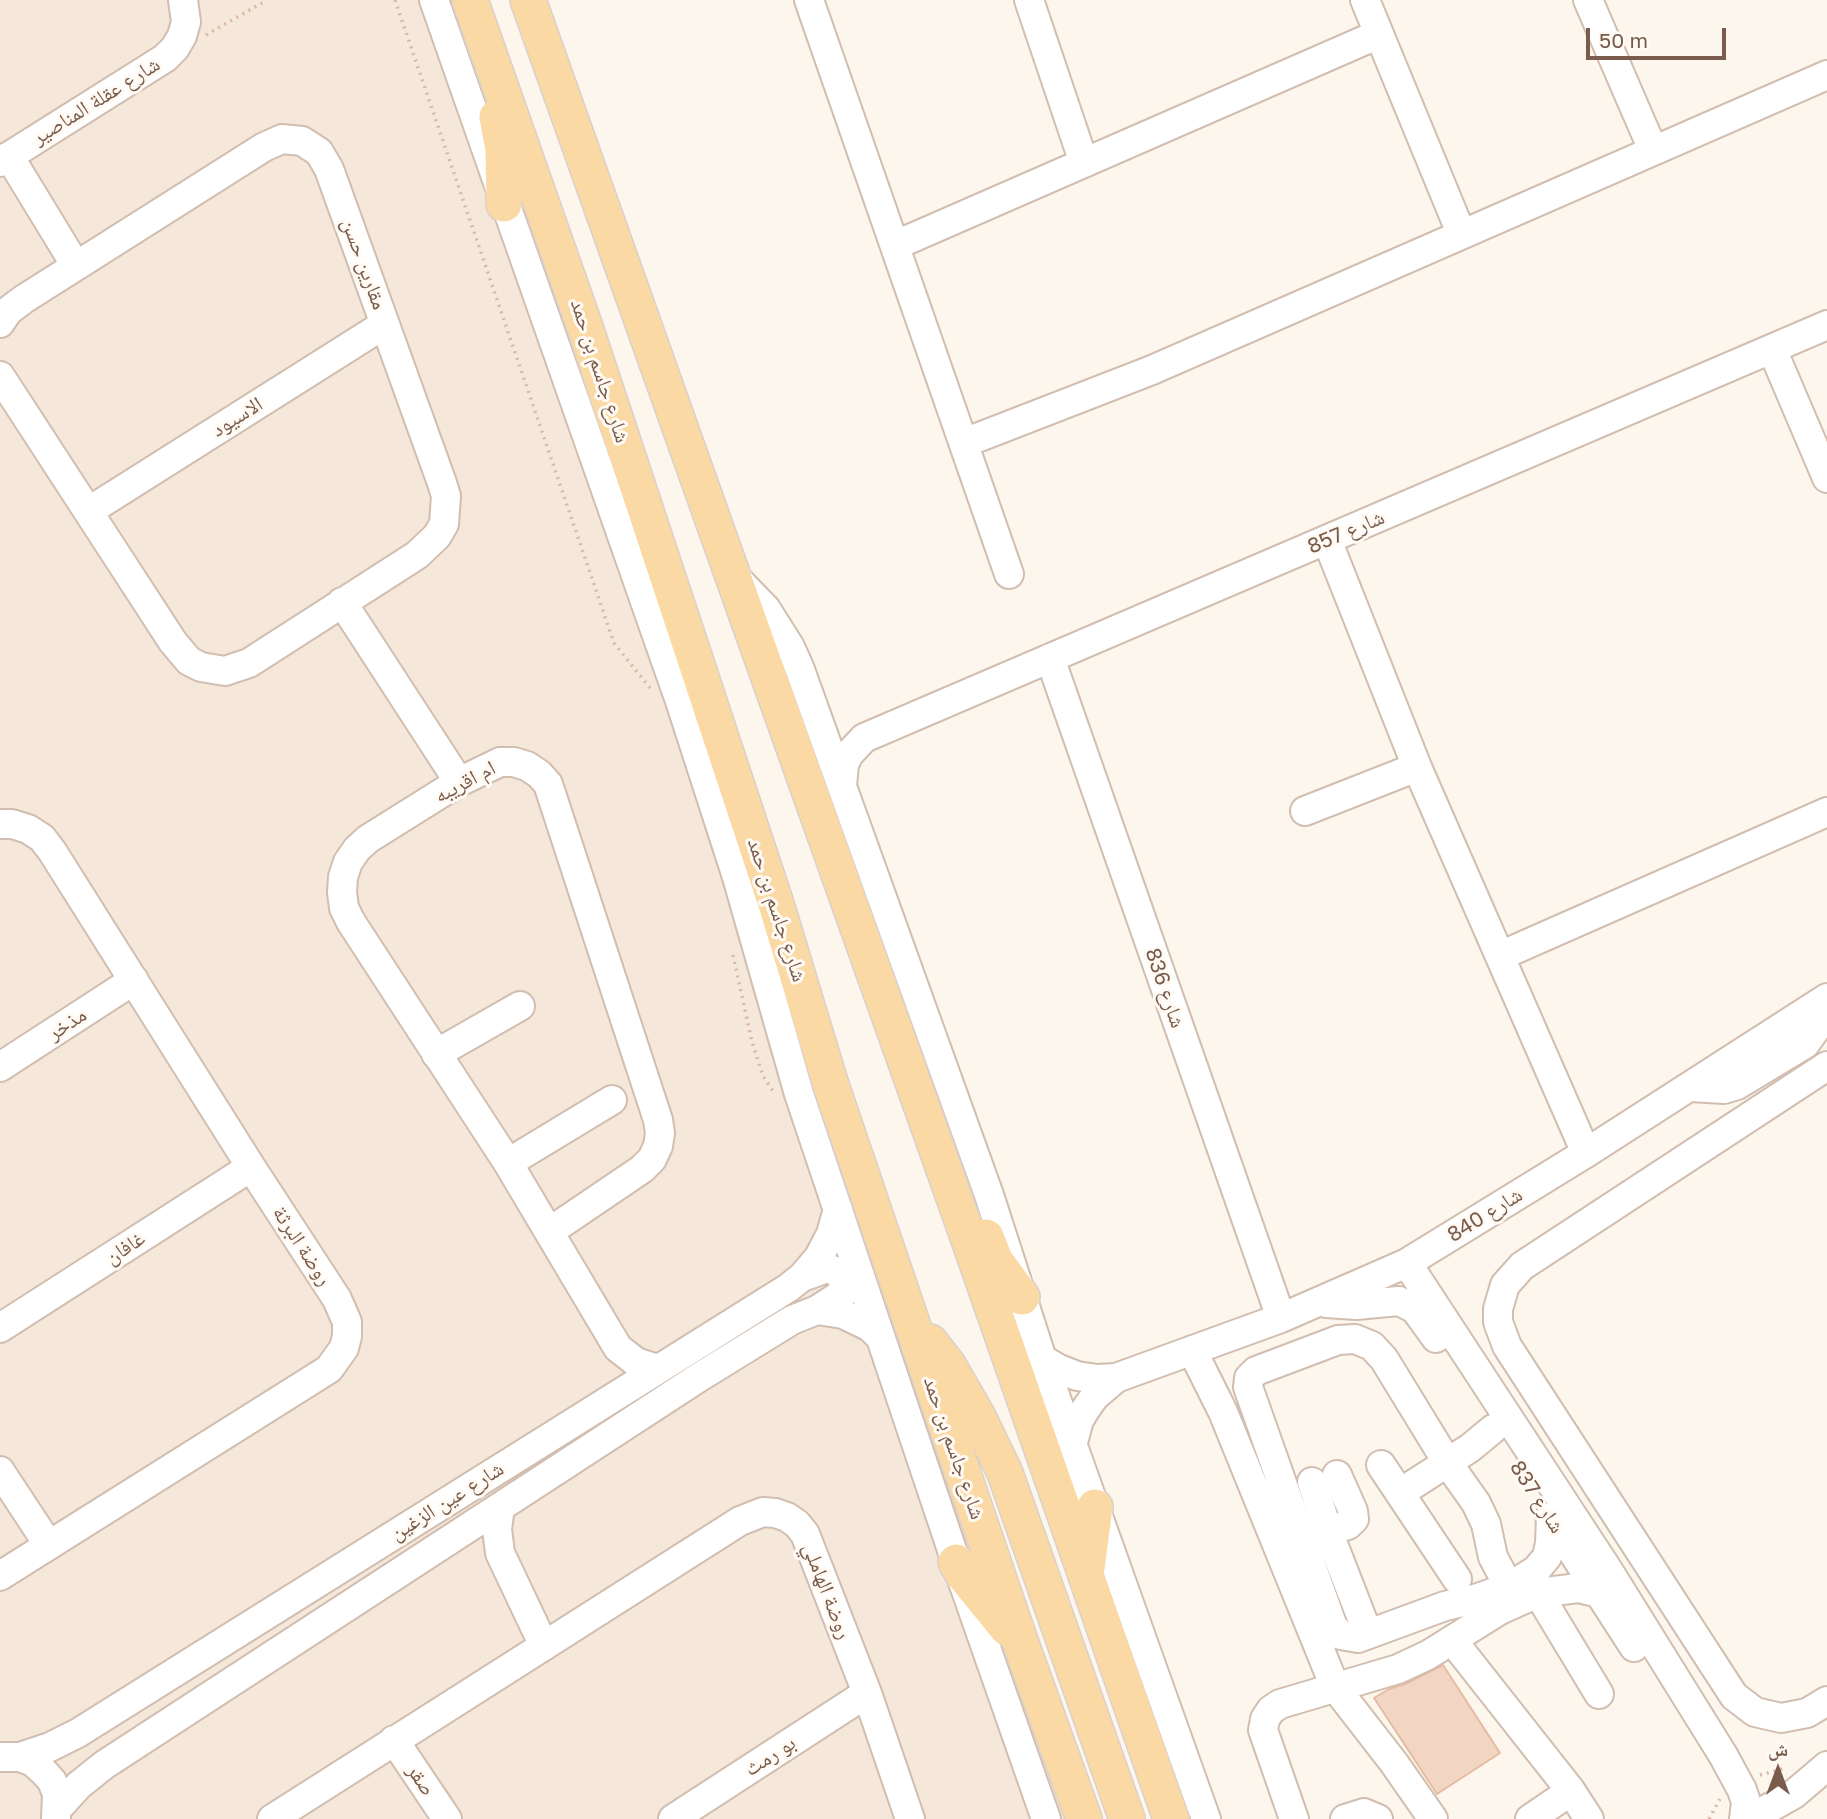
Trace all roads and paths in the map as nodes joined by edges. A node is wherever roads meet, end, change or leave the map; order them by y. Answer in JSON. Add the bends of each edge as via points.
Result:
{"nodes":[{"id":1,"x":183,"y":0,"type":"edge"},
{"id":2,"x":267,"y":0,"type":"edge"},
{"id":3,"x":395,"y":0,"type":"edge"},
{"id":4,"x":434,"y":0,"type":"edge"},
{"id":5,"x":470,"y":0,"type":"edge"},
{"id":6,"x":528,"y":0,"type":"edge"},
{"id":7,"x":810,"y":0,"type":"edge"},
{"id":8,"x":1029,"y":0,"type":"edge"},
{"id":9,"x":1364,"y":0,"type":"edge"},
{"id":10,"x":1588,"y":0,"type":"edge"},
{"id":11,"x":482,"y":34,"type":"junction"},
{"id":12,"x":1379,"y":34,"type":"junction"},
{"id":13,"x":200,"y":38,"type":"dead end"},
{"id":14,"x":1827,"y":75,"type":"edge"},
{"id":15,"x":1653,"y":150,"type":"junction"},
{"id":16,"x":4,"y":159,"type":"edge"},
{"id":17,"x":1084,"y":163,"type":"junction"},
{"id":18,"x":503,"y":204,"type":"junction"},
{"id":19,"x":1461,"y":233,"type":"junction"},
{"id":20,"x":896,"y":245,"type":"junction"},
{"id":21,"x":76,"y":266,"type":"junction"},
{"id":22,"x":0,"y":323,"type":"edge"},
{"id":23,"x":385,"y":324,"type":"junction"},
{"id":24,"x":1827,"y":325,"type":"edge"},
{"id":25,"x":1772,"y":349,"type":"junction"},
{"id":26,"x":0,"y":376,"type":"edge"},
{"id":27,"x":964,"y":443,"type":"junction"},
{"id":28,"x":1827,"y":478,"type":"edge"},
{"id":29,"x":89,"y":511,"type":"junction"},
{"id":30,"x":1328,"y":540,"type":"junction"},
{"id":31,"x":1009,"y":573,"type":"dead end"},
{"id":32,"x":735,"y":577,"type":"junction"},
{"id":33,"x":342,"y":603,"type":"junction"},
{"id":34,"x":1050,"y":659,"type":"junction"},
{"id":35,"x":653,"y":693,"type":"dead end"},
{"id":36,"x":819,"y":720,"type":"junction"},
{"id":37,"x":864,"y":738,"type":"junction"},
{"id":38,"x":1417,"y":767,"type":"junction"},
{"id":39,"x":459,"y":782,"type":"junction"},
{"id":40,"x":842,"y":786,"type":"junction"},
{"id":41,"x":1305,"y":811,"type":"dead end"},
{"id":42,"x":1827,"y":812,"type":"edge"},
{"id":43,"x":0,"y":824,"type":"edge"},
{"id":44,"x":731,"y":947,"type":"dead end"},
{"id":45,"x":1500,"y":956,"type":"junction"},
{"id":46,"x":134,"y":980,"type":"junction"},
{"id":47,"x":1827,"y":999,"type":"edge"},
{"id":48,"x":520,"y":1006,"type":"dead end"},
{"id":49,"x":1805,"y":1044,"type":"junction"},
{"id":50,"x":436,"y":1054,"type":"junction"},
{"id":51,"x":0,"y":1067,"type":"edge"},
{"id":52,"x":1825,"y":1067,"type":"edge"},
{"id":53,"x":1690,"y":1087,"type":"junction"},
{"id":54,"x":775,"y":1094,"type":"dead end"},
{"id":55,"x":612,"y":1100,"type":"dead end"},
{"id":56,"x":1586,"y":1153,"type":"junction"},
{"id":57,"x":508,"y":1163,"type":"junction"},
{"id":58,"x":251,"y":1167,"type":"junction"},
{"id":59,"x":944,"y":1168,"type":"junction"},
{"id":60,"x":838,"y":1209,"type":"junction"},
{"id":61,"x":549,"y":1232,"type":"junction"},
{"id":62,"x":1407,"y":1263,"type":"junction"},
{"id":63,"x":802,"y":1277,"type":"junction"},
{"id":64,"x":1022,"y":1297,"type":"junction"},
{"id":65,"x":1320,"y":1303,"type":"junction"},
{"id":66,"x":817,"y":1310,"type":"junction"},
{"id":67,"x":910,"y":1318,"type":"junction"},
{"id":68,"x":1281,"y":1318,"type":"junction"},
{"id":69,"x":0,"y":1328,"type":"edge"},
{"id":70,"x":881,"y":1338,"type":"junction"},
{"id":71,"x":618,"y":1348,"type":"junction"},
{"id":72,"x":1192,"y":1350,"type":"junction"},
{"id":73,"x":1042,"y":1359,"type":"junction"},
{"id":74,"x":657,"y":1369,"type":"junction"},
{"id":75,"x":1116,"y":1378,"type":"junction"},
{"id":76,"x":620,"y":1392,"type":"junction"},
{"id":77,"x":1493,"y":1429,"type":"junction"},
{"id":78,"x":1073,"y":1442,"type":"junction"},
{"id":79,"x":1447,"y":1462,"type":"junction"},
{"id":80,"x":1381,"y":1465,"type":"dead end"},
{"id":81,"x":0,"y":1471,"type":"edge"},
{"id":82,"x":1325,"y":1480,"type":"dead end"},
{"id":83,"x":1400,"y":1493,"type":"junction"},
{"id":84,"x":500,"y":1507,"type":"junction"},
{"id":85,"x":1096,"y":1507,"type":"junction"},
{"id":86,"x":1551,"y":1518,"type":"junction"},
{"id":87,"x":1324,"y":1532,"type":"junction"},
{"id":88,"x":455,"y":1536,"type":"junction"},
{"id":89,"x":48,"y":1544,"type":"junction"},
{"id":90,"x":500,"y":1553,"type":"junction"},
{"id":91,"x":956,"y":1562,"type":"junction"},
{"id":92,"x":1086,"y":1575,"type":"junction"},
{"id":93,"x":0,"y":1576,"type":"edge"},
{"id":94,"x":1457,"y":1579,"type":"dead end"},
{"id":95,"x":1509,"y":1587,"type":"junction"},
{"id":96,"x":1538,"y":1593,"type":"junction"},
{"id":97,"x":1599,"y":1593,"type":"junction"},
{"id":98,"x":1374,"y":1632,"type":"junction"},
{"id":99,"x":1452,"y":1640,"type":"junction"},
{"id":100,"x":1021,"y":1644,"type":"junction"},
{"id":101,"x":544,"y":1646,"type":"junction"},
{"id":102,"x":1335,"y":1688,"type":"junction"},
{"id":103,"x":867,"y":1693,"type":"junction"},
{"id":104,"x":1599,"y":1694,"type":"dead end"},
{"id":105,"x":1827,"y":1701,"type":"edge"},
{"id":106,"x":394,"y":1740,"type":"junction"},
{"id":107,"x":9,"y":1753,"type":"edge"},
{"id":108,"x":1723,"y":1755,"type":"junction"},
{"id":109,"x":1791,"y":1766,"type":"dead end"},
{"id":110,"x":1827,"y":1766,"type":"edge"},
{"id":111,"x":1755,"y":1776,"type":"dead end"},
{"id":112,"x":1571,"y":1791,"type":"junction"},
{"id":113,"x":57,"y":1816,"type":"edge"},
{"id":114,"x":272,"y":1819,"type":"edge"},
{"id":115,"x":447,"y":1819,"type":"edge"},
{"id":116,"x":673,"y":1819,"type":"edge"},
{"id":117,"x":910,"y":1819,"type":"edge"},
{"id":118,"x":1046,"y":1819,"type":"edge"},
{"id":119,"x":1084,"y":1819,"type":"edge"},
{"id":120,"x":1127,"y":1819,"type":"edge"},
{"id":121,"x":1171,"y":1819,"type":"edge"},
{"id":122,"x":1206,"y":1819,"type":"edge"},
{"id":123,"x":1294,"y":1819,"type":"edge"},
{"id":124,"x":1345,"y":1819,"type":"edge"},
{"id":125,"x":1378,"y":1819,"type":"edge"},
{"id":126,"x":1433,"y":1819,"type":"edge"},
{"id":127,"x":1530,"y":1819,"type":"edge"},
{"id":128,"x":1589,"y":1819,"type":"edge"},
{"id":129,"x":1744,"y":1819,"type":"edge"},
{"id":130,"x":1750,"y":1819,"type":"edge"}],
"edges":[{"from":1,"to":16,"type":"street","name":"شارع عقلة المناصير","via":[[186,22],[182,36],[165,58]]},
{"from":2,"to":13,"type":"path"},
{"from":3,"to":35,"type":"path","via":[[614,643]]},
{"from":4,"to":18,"type":"street","name":"شارع جاسم بن حمد"},
{"from":5,"to":11,"type":"main road","name":"شارع جاسم بن حمد"},
{"from":6,"to":32,"type":"main road"},
{"from":7,"to":20,"type":"street"},
{"from":8,"to":17,"type":"street"},
{"from":9,"to":12,"type":"street"},
{"from":10,"to":15,"type":"street"},
{"from":11,"to":18,"type":"main road","via":[[503,149]]},
{"from":11,"to":67,"type":"main road","name":"شارع جاسم بن حمد","via":[[594,353]]},
{"from":12,"to":17,"type":"street"},
{"from":12,"to":19,"type":"street"},
{"from":14,"to":15,"type":"street"},
{"from":15,"to":19,"type":"street"},
{"from":16,"to":21,"type":"street"},
{"from":17,"to":20,"type":"street"},
{"from":18,"to":60,"type":"street","name":"شارع جاسم بن حمد","via":[[680,701]]},
{"from":19,"to":27,"type":"street","via":[[1152,370]]},
{"from":20,"to":27,"type":"street"},
{"from":21,"to":22,"type":"street","name":"مقارين حسن","via":[[24,299]]},
{"from":21,"to":23,"type":"street","name":"مقارين حسن","via":[[264,147],[293,139],[312,145],[325,160]]},
{"from":23,"to":29,"type":"street","name":"الاسيود"},
{"from":23,"to":33,"type":"street","name":"مقارين حسن","via":[[442,483],[444,524],[428,547]]},
{"from":24,"to":25,"type":"street","name":"شارع 857"},
{"from":25,"to":28,"type":"street"},
{"from":25,"to":30,"type":"street","name":"شارع 857"},
{"from":26,"to":29,"type":"street","name":"مقارين حسن"},
{"from":27,"to":31,"type":"street"},
{"from":29,"to":33,"type":"street","name":"مقارين حسن","via":[[180,652],[201,667],[238,668]]},
{"from":30,"to":34,"type":"street","name":"شارع 857"},
{"from":30,"to":38,"type":"street"},
{"from":32,"to":36,"type":"street","via":[[779,627]]},
{"from":32,"to":59,"type":"main road"},
{"from":33,"to":39,"type":"street"},
{"from":34,"to":37,"type":"street","name":"شارع 857"},
{"from":34,"to":68,"type":"street","name":"شارع 836"},
{"from":36,"to":37,"type":"street"},
{"from":36,"to":40,"type":"street"},
{"from":37,"to":40,"type":"street","via":[[844,764]]},
{"from":38,"to":41,"type":"street"},
{"from":38,"to":45,"type":"street"},
{"from":39,"to":50,"type":"street","name":"ام اقريبه","via":[[368,839],[356,849],[343,877],[344,908],[351,922]]},
{"from":39,"to":61,"type":"street","name":"ام اقريبه","via":[[500,762],[514,762],[539,774],[548,785],[658,1120],[660,1133],[652,1159]]},
{"from":40,"to":64,"type":"street"},
{"from":42,"to":45,"type":"street"},
{"from":43,"to":46,"type":"street","name":"روضة البرثة","via":[[28,829],[42,838]]},
{"from":44,"to":54,"type":"path","via":[[752,1042],[763,1076]]},
{"from":45,"to":56,"type":"street"},
{"from":46,"to":51,"type":"street","name":"مذخر"},
{"from":46,"to":58,"type":"street","name":"روضة البرثة"},
{"from":47,"to":49,"type":"street","via":[[1820,1023]]},
{"from":47,"to":53,"type":"street","name":"شارع 840"},
{"from":48,"to":50,"type":"street"},
{"from":49,"to":52,"type":"street"},
{"from":49,"to":53,"type":"street","via":[[1737,1085]]},
{"from":50,"to":57,"type":"street","name":"ام اقريبه"},
{"from":52,"to":105,"type":"street","via":[[1522,1266],[1505,1285],[1498,1322],[1507,1346],[1734,1696],[1755,1712],[1781,1718],[1807,1713]]},
{"from":53,"to":56,"type":"street","name":"شارع 840"},
{"from":55,"to":57,"type":"street"},
{"from":56,"to":62,"type":"street","name":"شارع 840"},
{"from":57,"to":61,"type":"street","name":"ام اقريبه"},
{"from":58,"to":69,"type":"street","name":"غافان"},
{"from":58,"to":89,"type":"street","name":"روضة البرثة","via":[[344,1310],[344,1348],[329,1368]]},
{"from":59,"to":64,"type":"main road","via":[[971,1199],[995,1260]]},
{"from":59,"to":92,"type":"main road"},
{"from":60,"to":63,"type":"street","name":"شارع عين الزغين","via":[[826,1246]]},
{"from":60,"to":70,"type":"street","name":"شارع جاسم بن حمد"},
{"from":61,"to":71,"type":"street","name":"ام اقريبه"},
{"from":62,"to":65,"type":"street","name":"شارع 840"},
{"from":62,"to":108,"type":"street","name":"شارع 837"},
{"from":63,"to":66,"type":"street","name":"شارع عين الزغين","via":[[827,1268],[844,1280],[842,1294]]},
{"from":63,"to":74,"type":"street","name":"شارع عين الزغين"},
{"from":64,"to":73,"type":"street"},
{"from":65,"to":68,"type":"street","name":"شارع 840"},
{"from":65,"to":77,"type":"street","name":"شارع 837","via":[[1392,1300],[1415,1309]]},
{"from":66,"to":70,"type":"street","via":[[858,1319]]},
{"from":66,"to":84,"type":"street","name":"شارع عين الزغين","via":[[792,1320],[698,1378]]},
{"from":67,"to":100,"type":"main road","name":"شارع جاسم بن حمد"},
{"from":67,"to":120,"type":"main road","via":[[948,1365],[1005,1473]]},
{"from":68,"to":72,"type":"street","name":"شارع 840"},
{"from":70,"to":91,"type":"street","name":"شارع جاسم بن حمد"},
{"from":71,"to":74,"type":"street","name":"ام اقريبه","via":[[636,1362]]},
{"from":71,"to":76,"type":"street","name":"ام اقريبه"},
{"from":72,"to":75,"type":"street","name":"شارع 840"},
{"from":72,"to":102,"type":"street","via":[[1223,1412]]},
{"from":73,"to":75,"type":"street","name":"شارع 840","via":[[1077,1376]]},
{"from":73,"to":78,"type":"street"},
{"from":74,"to":76,"type":"street","name":"شارع عين الزغين"},
{"from":75,"to":78,"type":"street","name":"شارع 840","via":[[1087,1407]]},
{"from":76,"to":107,"type":"street","name":"شارع عين الزغين","via":[[78,1732],[50,1747]]},
{"from":77,"to":79,"type":"street"},
{"from":77,"to":86,"type":"street","name":"شارع 837"},
{"from":78,"to":85,"type":"street"},
{"from":79,"to":83,"type":"street"},
{"from":79,"to":87,"type":"street","via":[[1379,1352],[1364,1341],[1338,1340],[1256,1371],[1248,1388]]},
{"from":79,"to":95,"type":"street","via":[[1476,1503],[1493,1557]]},
{"from":80,"to":83,"type":"street"},
{"from":81,"to":89,"type":"street"},
{"from":82,"to":87,"type":"street"},
{"from":83,"to":94,"type":"street"},
{"from":84,"to":88,"type":"street","name":"شارع عين الزغين"},
{"from":84,"to":90,"type":"street"},
{"from":85,"to":92,"type":"main road"},
{"from":85,"to":122,"type":"street"},
{"from":86,"to":95,"type":"street","via":[[1547,1557]]},
{"from":86,"to":97,"type":"street","name":"شارع 837"},
{"from":87,"to":98,"type":"street"},
{"from":87,"to":98,"type":"street","via":[[1336,1632],[1352,1639]]},
{"from":88,"to":90,"type":"street","via":[[481,1541]]},
{"from":88,"to":113,"type":"street","name":"شارع عين الزغين","via":[[104,1765],[79,1785]]},
{"from":89,"to":93,"type":"street","name":"روضة البرثة"},
{"from":90,"to":101,"type":"street"},
{"from":91,"to":100,"type":"main road"},
{"from":91,"to":118,"type":"street","name":"شارع جاسم بن حمد"},
{"from":92,"to":121,"type":"main road"},
{"from":95,"to":98,"type":"street"},
{"from":96,"to":97,"type":"street","via":[[1578,1588]]},
{"from":96,"to":99,"type":"street"},
{"from":96,"to":104,"type":"street"},
{"from":97,"to":108,"type":"street","name":"شارع 837","via":[[1692,1736]]},
{"from":99,"to":102,"type":"street","via":[[1398,1669]]},
{"from":99,"to":112,"type":"street"},
{"from":100,"to":119,"type":"main road","name":"شارع جاسم بن حمد"},
{"from":101,"to":103,"type":"street","name":"روضة الهاملي","via":[[740,1521],[775,1513],[797,1524],[805,1534]]},
{"from":101,"to":106,"type":"street","name":"روضة الهاملي"},
{"from":102,"to":123,"type":"street","via":[[1280,1704],[1265,1719],[1266,1741]]},
{"from":102,"to":126,"type":"street"},
{"from":103,"to":116,"type":"street","name":"بو رمث"},
{"from":103,"to":117,"type":"street","name":"روضة الهاملي"},
{"from":106,"to":114,"type":"street","name":"روضة الهاملي"},
{"from":106,"to":115,"type":"street","name":"صقر"},
{"from":107,"to":113,"type":"street","via":[[43,1770],[57,1794]]},
{"from":108,"to":129,"type":"street","name":"شارع 837","via":[[1746,1802]]},
{"from":109,"to":111,"type":"path"},
{"from":110,"to":130,"type":"street","via":[[1794,1794]]},
{"from":112,"to":127,"type":"street"},
{"from":112,"to":128,"type":"street"},
{"from":124,"to":125,"type":"street","via":[[1364,1814]]}]}
